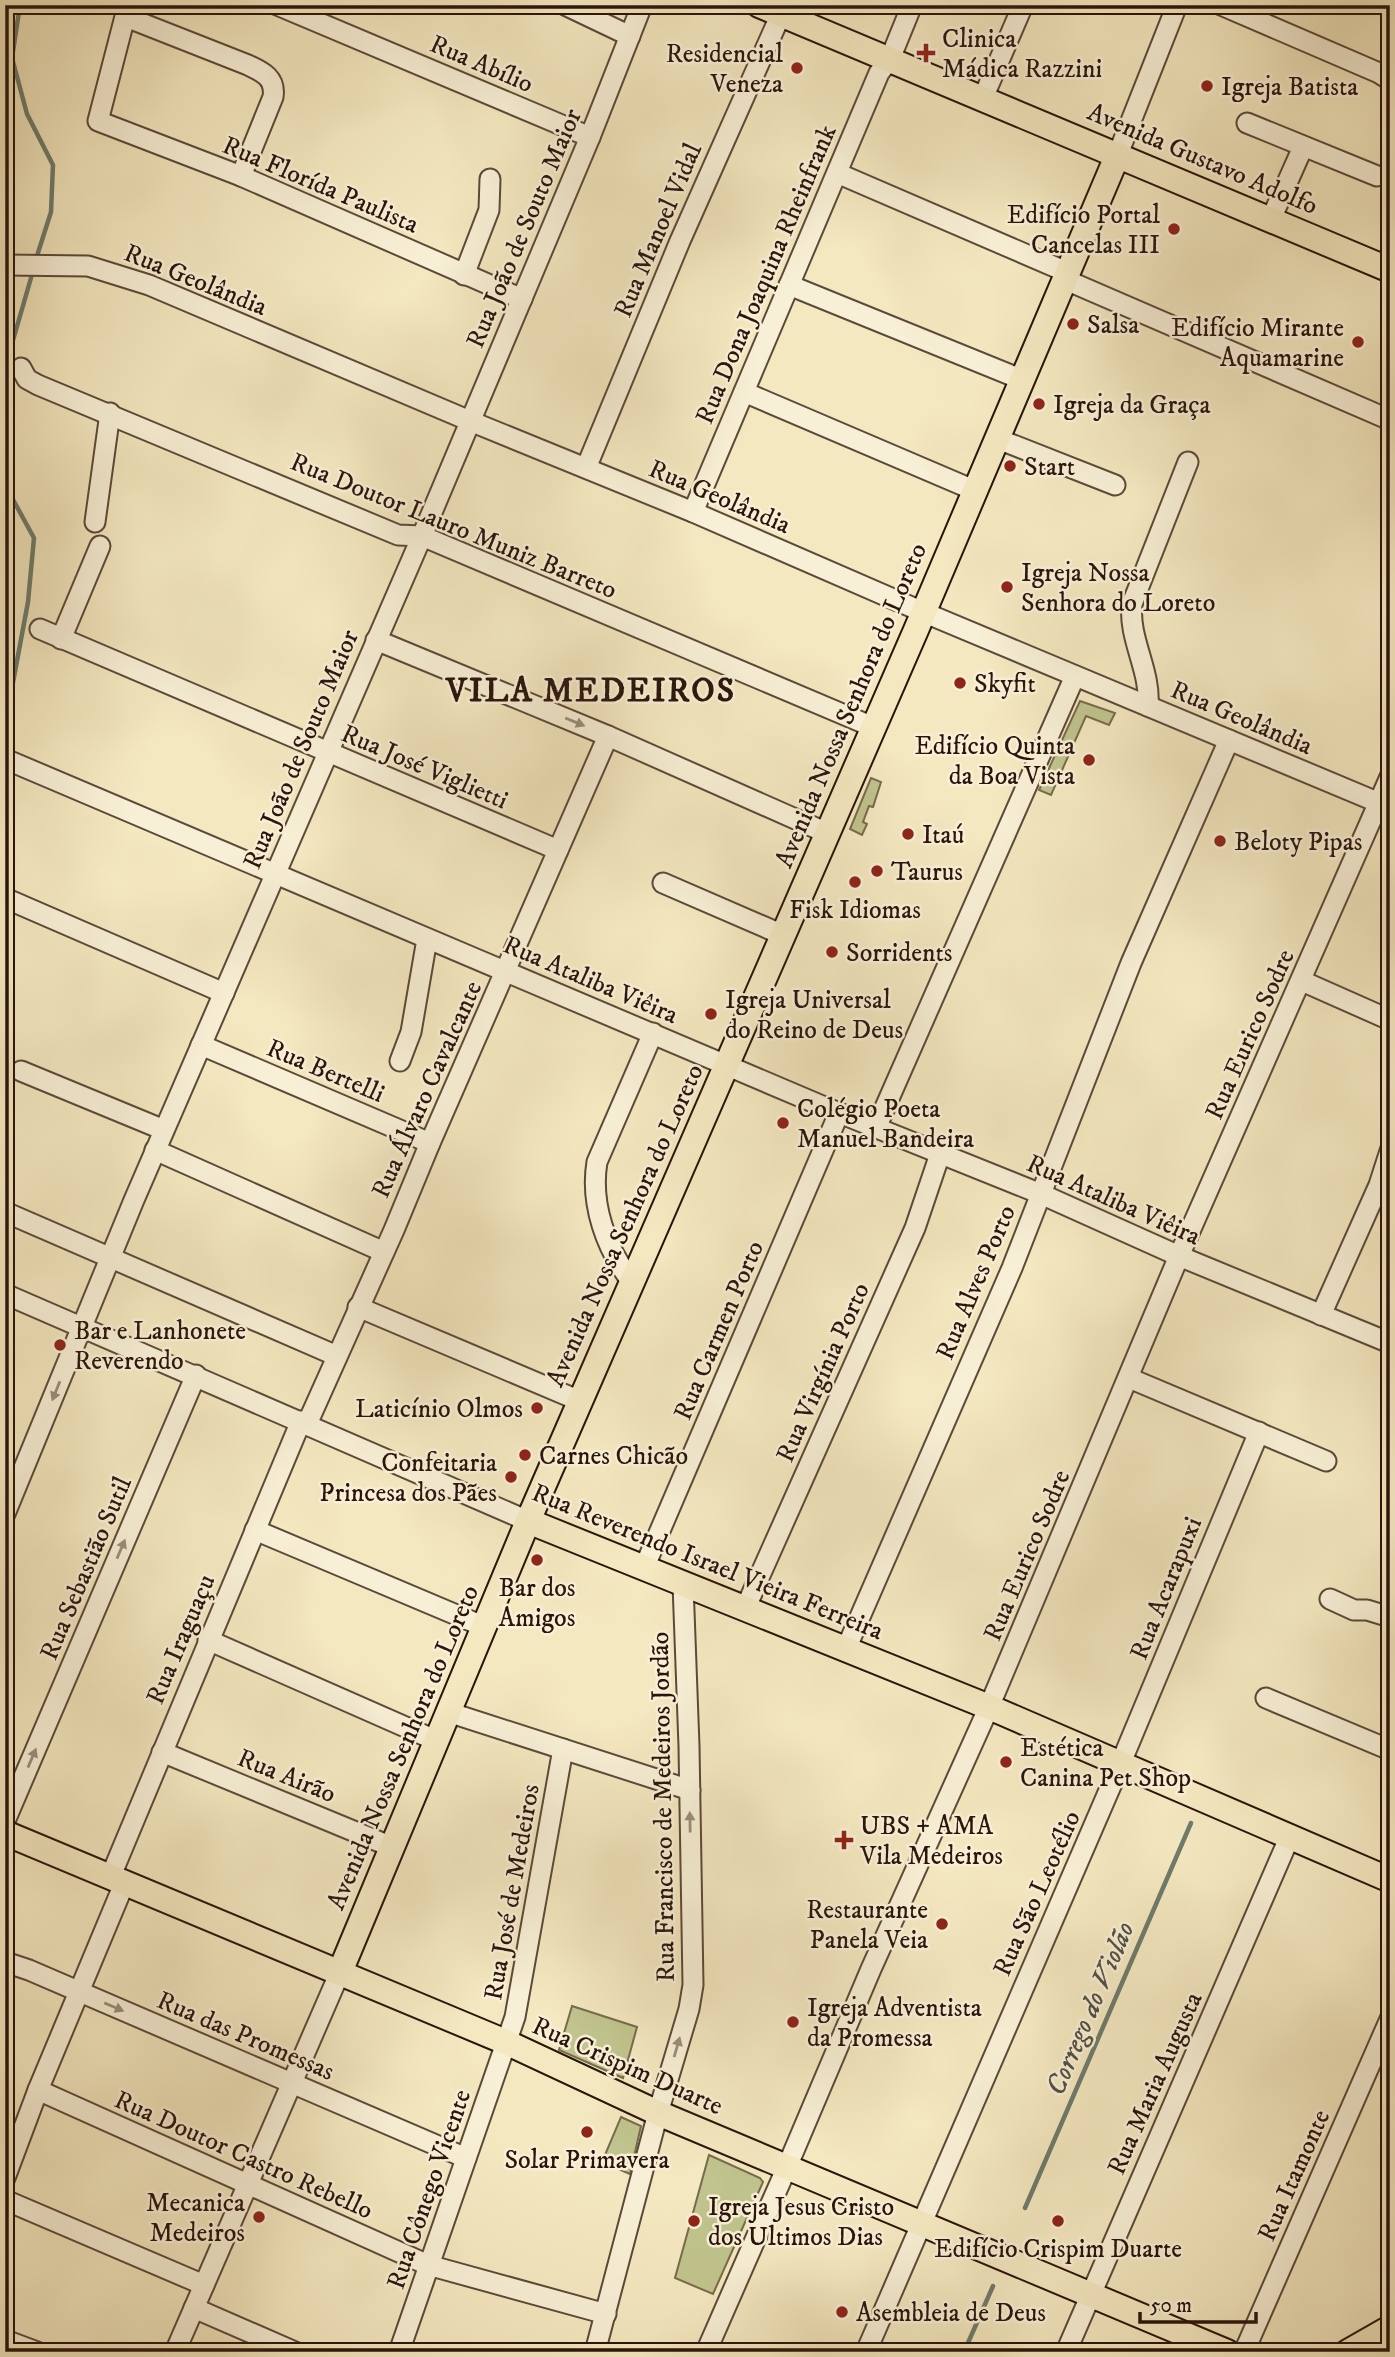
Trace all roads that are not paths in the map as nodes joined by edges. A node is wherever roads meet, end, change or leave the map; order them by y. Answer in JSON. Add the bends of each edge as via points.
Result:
{"nodes":[{"id":1,"x":277,"y":5,"type":"edge"},
{"id":2,"x":565,"y":5,"type":"edge"},
{"id":3,"x":642,"y":5,"type":"edge"},
{"id":4,"x":912,"y":5,"type":"edge"},
{"id":5,"x":1023,"y":5,"type":"edge"},
{"id":6,"x":1177,"y":5,"type":"edge"},
{"id":7,"x":1221,"y":5,"type":"edge"},
{"id":8,"x":775,"y":8,"type":"edge"},
{"id":9,"x":127,"y":11,"type":"edge"},
{"id":10,"x":630,"y":36,"type":"junction"},
{"id":11,"x":890,"y":59,"type":"junction"},
{"id":12,"x":1390,"y":80,"type":"edge"},
{"id":13,"x":983,"y":98,"type":"junction"},
{"id":14,"x":1247,"y":123,"type":"dead end"},
{"id":15,"x":590,"y":137,"type":"junction"},
{"id":16,"x":1303,"y":147,"type":"junction"},
{"id":17,"x":1118,"y":154,"type":"junction"},
{"id":18,"x":837,"y":173,"type":"junction"},
{"id":19,"x":241,"y":176,"type":"junction"},
{"id":20,"x":1377,"y":176,"type":"dead end"},
{"id":21,"x":490,"y":179,"type":"dead end"},
{"id":22,"x":1271,"y":219,"type":"junction"},
{"id":23,"x":14,"y":265,"type":"edge"},
{"id":24,"x":1390,"y":270,"type":"edge"},
{"id":25,"x":464,"y":275,"type":"junction"},
{"id":26,"x":1067,"y":276,"type":"junction"},
{"id":27,"x":789,"y":285,"type":"junction"},
{"id":28,"x":522,"y":299,"type":"junction"},
{"id":29,"x":20,"y":368,"type":"dead end"},
{"id":30,"x":1023,"y":380,"type":"junction"},
{"id":31,"x":744,"y":392,"type":"junction"},
{"id":32,"x":110,"y":413,"type":"junction"},
{"id":33,"x":1390,"y":420,"type":"edge"},
{"id":34,"x":470,"y":421,"type":"junction"},
{"id":35,"x":998,"y":439,"type":"junction"},
{"id":36,"x":1188,"y":462,"type":"dead end"},
{"id":37,"x":586,"y":468,"type":"junction"},
{"id":38,"x":1115,"y":485,"type":"dead end"},
{"id":39,"x":976,"y":491,"type":"junction"},
{"id":40,"x":693,"y":512,"type":"junction"},
{"id":41,"x":95,"y":522,"type":"dead end"},
{"id":42,"x":422,"y":536,"type":"junction"},
{"id":43,"x":100,"y":546,"type":"dead end"},
{"id":44,"x":923,"y":612,"type":"junction"},
{"id":45,"x":40,"y":629,"type":"dead end"},
{"id":46,"x":61,"y":639,"type":"junction"},
{"id":47,"x":376,"y":640,"type":"junction"},
{"id":48,"x":1075,"y":676,"type":"junction"},
{"id":49,"x":1148,"y":706,"type":"junction"},
{"id":50,"x":873,"y":727,"type":"junction"},
{"id":51,"x":608,"y":736,"type":"junction"},
{"id":52,"x":1229,"y":740,"type":"junction"},
{"id":53,"x":327,"y":753,"type":"junction"},
{"id":54,"x":9,"y":761,"type":"edge"},
{"id":55,"x":1390,"y":777,"type":"edge"},
{"id":56,"x":1384,"y":805,"type":"edge"},
{"id":57,"x":827,"y":833,"type":"junction"},
{"id":58,"x":558,"y":850,"type":"junction"},
{"id":59,"x":275,"y":874,"type":"junction"},
{"id":60,"x":663,"y":883,"type":"dead end"},
{"id":61,"x":7,"y":899,"type":"edge"},
{"id":62,"x":783,"y":935,"type":"junction"},
{"id":63,"x":427,"y":939,"type":"junction"},
{"id":64,"x":506,"y":972,"type":"junction"},
{"id":65,"x":1301,"y":981,"type":"junction"},
{"id":66,"x":223,"y":993,"type":"junction"},
{"id":67,"x":1390,"y":1020,"type":"edge"},
{"id":68,"x":653,"y":1033,"type":"junction"},
{"id":69,"x":201,"y":1045,"type":"junction"},
{"id":70,"x":400,"y":1061,"type":"dead end"},
{"id":71,"x":726,"y":1065,"type":"junction"},
{"id":72,"x":21,"y":1071,"type":"dead end"},
{"id":73,"x":839,"y":1112,"type":"junction"},
{"id":74,"x":876,"y":1128,"type":"junction"},
{"id":75,"x":164,"y":1130,"type":"junction"},
{"id":76,"x":430,"y":1143,"type":"junction"},
{"id":77,"x":155,"y":1150,"type":"junction"},
{"id":78,"x":1390,"y":1151,"type":"edge"},
{"id":79,"x":940,"y":1154,"type":"junction"},
{"id":80,"x":1041,"y":1194,"type":"junction"},
{"id":81,"x":5,"y":1212,"type":"edge"},
{"id":82,"x":384,"y":1252,"type":"junction"},
{"id":83,"x":1179,"y":1256,"type":"junction"},
{"id":84,"x":111,"y":1257,"type":"junction"},
{"id":85,"x":632,"y":1282,"type":"junction"},
{"id":86,"x":5,"y":1294,"type":"edge"},
{"id":87,"x":358,"y":1307,"type":"junction"},
{"id":88,"x":1321,"y":1315,"type":"junction"},
{"id":89,"x":82,"y":1328,"type":"junction"},
{"id":90,"x":1390,"y":1343,"type":"edge"},
{"id":91,"x":337,"y":1356,"type":"junction"},
{"id":92,"x":195,"y":1375,"type":"junction"},
{"id":93,"x":1129,"y":1378,"type":"junction"},
{"id":94,"x":580,"y":1401,"type":"junction"},
{"id":95,"x":304,"y":1422,"type":"junction"},
{"id":96,"x":1259,"y":1432,"type":"junction"},
{"id":97,"x":1326,"y":1461,"type":"dead end"},
{"id":98,"x":5,"y":1514,"type":"edge"},
{"id":99,"x":528,"y":1521,"type":"junction"},
{"id":100,"x":255,"y":1530,"type":"junction"},
{"id":101,"x":645,"y":1568,"type":"junction"},
{"id":102,"x":683,"y":1584,"type":"junction"},
{"id":103,"x":1329,"y":1599,"type":"dead end"},
{"id":104,"x":745,"y":1609,"type":"junction"},
{"id":105,"x":1388,"y":1613,"type":"edge"},
{"id":106,"x":485,"y":1627,"type":"junction"},
{"id":107,"x":208,"y":1640,"type":"junction"},
{"id":108,"x":846,"y":1649,"type":"junction"},
{"id":109,"x":1266,"y":1698,"type":"dead end"},
{"id":110,"x":989,"y":1707,"type":"junction"},
{"id":111,"x":448,"y":1712,"type":"junction"},
{"id":112,"x":435,"y":1740,"type":"junction"},
{"id":113,"x":563,"y":1749,"type":"junction"},
{"id":114,"x":1390,"y":1750,"type":"edge"},
{"id":115,"x":162,"y":1752,"type":"junction"},
{"id":116,"x":1120,"y":1765,"type":"junction"},
{"id":117,"x":690,"y":1790,"type":"junction"},
{"id":118,"x":5,"y":1821,"type":"edge"},
{"id":119,"x":5,"y":1833,"type":"edge"},
{"id":120,"x":1290,"y":1836,"type":"junction"},
{"id":121,"x":392,"y":1847,"type":"junction"},
{"id":122,"x":1390,"y":1880,"type":"edge"},
{"id":123,"x":117,"y":1881,"type":"junction"},
{"id":124,"x":5,"y":1962,"type":"edge"},
{"id":125,"x":340,"y":1972,"type":"junction"},
{"id":126,"x":81,"y":1992,"type":"junction"},
{"id":127,"x":1390,"y":2020,"type":"edge"},
{"id":128,"x":508,"y":2043,"type":"junction"},
{"id":129,"x":291,"y":2083,"type":"junction"},
{"id":130,"x":38,"y":2090,"type":"junction"},
{"id":131,"x":658,"y":2113,"type":"junction"},
{"id":132,"x":466,"y":2158,"type":"junction"},
{"id":133,"x":788,"y":2167,"type":"junction"},
{"id":134,"x":5,"y":2178,"type":"edge"},
{"id":135,"x":247,"y":2185,"type":"junction"},
{"id":136,"x":5,"y":2200,"type":"edge"},
{"id":137,"x":920,"y":2224,"type":"junction"},
{"id":138,"x":428,"y":2264,"type":"junction"},
{"id":139,"x":204,"y":2285,"type":"junction"},
{"id":140,"x":1090,"y":2295,"type":"junction"},
{"id":141,"x":194,"y":2308,"type":"junction"},
{"id":142,"x":606,"y":2314,"type":"junction"},
{"id":143,"x":1390,"y":2328,"type":"edge"},
{"id":144,"x":5,"y":2340,"type":"edge"},
{"id":145,"x":37,"y":2352,"type":"edge"},
{"id":146,"x":175,"y":2352,"type":"edge"},
{"id":147,"x":295,"y":2352,"type":"edge"},
{"id":148,"x":398,"y":2352,"type":"edge"},
{"id":149,"x":595,"y":2352,"type":"edge"},
{"id":150,"x":706,"y":2352,"type":"edge"},
{"id":151,"x":866,"y":2352,"type":"edge"},
{"id":152,"x":1066,"y":2352,"type":"edge"},
{"id":153,"x":1227,"y":2352,"type":"edge"},
{"id":154,"x":1244,"y":2352,"type":"edge"},
{"id":155,"x":1348,"y":2352,"type":"edge"}],
"edges":[{"from":1,"to":15,"type":"street","name":"Rua Abílio"},
{"from":2,"to":10,"type":"street"},
{"from":3,"to":10,"type":"street","name":"Rua João de Souto Maior"},
{"from":4,"to":11,"type":"street","name":"Rua Dona Joaquina Rheinfrank"},
{"from":5,"to":13,"type":"street"},
{"from":6,"to":17,"type":"street","name":"Avenida Nossa Senhora do Loreto"},
{"from":7,"to":12,"type":"street"},
{"from":8,"to":11,"type":"main road","name":"Avenida Gustavo Adolfo"},
{"from":8,"to":37,"type":"street","name":"Rua Manoel Vidal"},
{"from":9,"to":19,"type":"street","via":[[272,80],[273,97]]},
{"from":9,"to":19,"type":"street","name":"Rua Florída Paulista","via":[[98,121]]},
{"from":10,"to":15,"type":"street","name":"Rua João de Souto Maior"},
{"from":11,"to":13,"type":"main road","name":"Avenida Gustavo Adolfo"},
{"from":11,"to":18,"type":"street","name":"Rua Dona Joaquina Rheinfrank","via":[[879,73]]},
{"from":13,"to":17,"type":"main road","name":"Avenida Gustavo Adolfo"},
{"from":14,"to":16,"type":"street"},
{"from":15,"to":28,"type":"street","name":"Rua João de Souto Maior"},
{"from":16,"to":20,"type":"street"},
{"from":16,"to":22,"type":"street"},
{"from":17,"to":22,"type":"main road","name":"Avenida Gustavo Adolfo"},
{"from":17,"to":26,"type":"main road","name":"Avenida Nossa Senhora do Loreto"},
{"from":18,"to":26,"type":"street"},
{"from":18,"to":27,"type":"street","name":"Rua Dona Joaquina Rheinfrank"},
{"from":19,"to":25,"type":"street","name":"Rua Florída Paulista"},
{"from":21,"to":25,"type":"street","via":[[489,210]]},
{"from":22,"to":24,"type":"main road","name":"Avenida Gustavo Adolfo"},
{"from":23,"to":34,"type":"street","name":"Rua Geolândia","via":[[88,266],[149,285]]},
{"from":25,"to":28,"type":"street","name":"Rua Florída Paulista"},
{"from":26,"to":30,"type":"main road","name":"Avenida Nossa Senhora do Loreto"},
{"from":26,"to":33,"type":"street"},
{"from":27,"to":30,"type":"street"},
{"from":27,"to":31,"type":"street","name":"Rua Dona Joaquina Rheinfrank"},
{"from":28,"to":34,"type":"street","name":"Rua João de Souto Maior"},
{"from":29,"to":32,"type":"street","name":"Rua Doutor Lauro Muniz Barreto","via":[[38,385]]},
{"from":30,"to":35,"type":"main road","name":"Avenida Nossa Senhora do Loreto"},
{"from":31,"to":39,"type":"street"},
{"from":31,"to":40,"type":"street","name":"Rua Dona Joaquina Rheinfrank"},
{"from":32,"to":41,"type":"street"},
{"from":32,"to":42,"type":"street","name":"Rua Doutor Lauro Muniz Barreto","via":[[398,535]]},
{"from":34,"to":37,"type":"street","name":"Rua Geolândia"},
{"from":34,"to":42,"type":"street","name":"Rua João de Souto Maior"},
{"from":35,"to":38,"type":"street"},
{"from":35,"to":39,"type":"main road","name":"Avenida Nossa Senhora do Loreto"},
{"from":36,"to":49,"type":"street","via":[[1132,604],[1132,626],[1148,682]]},
{"from":37,"to":40,"type":"street","name":"Rua Geolândia"},
{"from":39,"to":44,"type":"main road","name":"Avenida Nossa Senhora do Loreto"},
{"from":40,"to":44,"type":"street","name":"Rua Geolândia"},
{"from":42,"to":47,"type":"street","name":"Rua João de Souto Maior"},
{"from":42,"to":50,"type":"street","name":"Rua Doutor Lauro Muniz Barreto"},
{"from":43,"to":46,"type":"street"},
{"from":44,"to":48,"type":"street","name":"Rua Geolândia"},
{"from":44,"to":50,"type":"main road","name":"Avenida Nossa Senhora do Loreto"},
{"from":45,"to":46,"type":"street","name":"Rua José Viglietti"},
{"from":46,"to":53,"type":"street","name":"Rua José Viglietti"},
{"from":47,"to":51,"type":"street","one_way":true},
{"from":47,"to":53,"type":"street","name":"Rua João de Souto Maior"},
{"from":48,"to":49,"type":"street","name":"Rua Geolândia"},
{"from":48,"to":74,"type":"street"},
{"from":49,"to":52,"type":"street","name":"Rua Geolândia"},
{"from":50,"to":57,"type":"main road","name":"Avenida Nossa Senhora do Loreto"},
{"from":51,"to":57,"type":"street"},
{"from":51,"to":58,"type":"street","name":"Rua Álvaro Cavalcante"},
{"from":52,"to":56,"type":"street","name":"Rua Geolândia"},
{"from":52,"to":80,"type":"street","name":"Rua Alves Porto","via":[[1131,963]]},
{"from":53,"to":58,"type":"street","name":"Rua José Viglietti"},
{"from":53,"to":59,"type":"street","name":"Rua João de Souto Maior"},
{"from":54,"to":59,"type":"street","name":"Rua Ataliba Viêira"},
{"from":55,"to":56,"type":"street","name":"Rua Eurico Sodre"},
{"from":56,"to":65,"type":"street","name":"Rua Eurico Sodre"},
{"from":57,"to":62,"type":"main road","name":"Avenida Nossa Senhora do Loreto"},
{"from":58,"to":64,"type":"street","name":"Rua Álvaro Cavalcante"},
{"from":59,"to":63,"type":"street","name":"Rua Ataliba Viêira"},
{"from":59,"to":66,"type":"street","name":"Rua João de Souto Maior"},
{"from":60,"to":62,"type":"street"},
{"from":61,"to":66,"type":"street"},
{"from":62,"to":71,"type":"main road","name":"Avenida Nossa Senhora do Loreto"},
{"from":63,"to":64,"type":"street","name":"Rua Ataliba Viêira"},
{"from":63,"to":70,"type":"street","via":[[411,1032]]},
{"from":64,"to":68,"type":"street","name":"Rua Ataliba Viêira"},
{"from":64,"to":76,"type":"street","name":"Rua Álvaro Cavalcante"},
{"from":65,"to":67,"type":"street"},
{"from":65,"to":83,"type":"street","name":"Rua Eurico Sodre"},
{"from":66,"to":69,"type":"street","name":"Rua João de Souto Maior"},
{"from":68,"to":71,"type":"street","name":"Rua Ataliba Viêira"},
{"from":68,"to":85,"type":"street","via":[[595,1174],[604,1233]]},
{"from":69,"to":75,"type":"street","name":"Rua João de Souto Maior"},
{"from":69,"to":76,"type":"street","name":"Rua Bertelli"},
{"from":71,"to":73,"type":"street","name":"Rua Ataliba Viêira"},
{"from":71,"to":85,"type":"main road","name":"Avenida Nossa Senhora do Loreto"},
{"from":72,"to":75,"type":"street"},
{"from":73,"to":74,"type":"street","name":"Rua Ataliba Viêira"},
{"from":73,"to":101,"type":"street","name":"Rua Carmen Porto"},
{"from":74,"to":79,"type":"street","name":"Rua Ataliba Viêira"},
{"from":75,"to":77,"type":"street","name":"Rua João de Souto Maior"},
{"from":76,"to":82,"type":"street","name":"Rua Álvaro Cavalcante"},
{"from":77,"to":82,"type":"street"},
{"from":77,"to":84,"type":"street","name":"Rua João de Souto Maior"},
{"from":78,"to":88,"type":"street"},
{"from":79,"to":80,"type":"street","name":"Rua Ataliba Viêira"},
{"from":79,"to":104,"type":"street","name":"Rua Virgínia Porto","via":[[915,1228]]},
{"from":80,"to":83,"type":"street","name":"Rua Ataliba Viêira"},
{"from":80,"to":108,"type":"street","name":"Rua Alves Porto"},
{"from":81,"to":84,"type":"street"},
{"from":82,"to":87,"type":"street","name":"Rua Álvaro Cavalcante"},
{"from":83,"to":88,"type":"street","name":"Rua Ataliba Viêira"},
{"from":83,"to":93,"type":"street","name":"Rua Eurico Sodre"},
{"from":84,"to":89,"type":"street","name":"Rua João de Souto Maior"},
{"from":84,"to":91,"type":"street"},
{"from":85,"to":94,"type":"main road","name":"Avenida Nossa Senhora do Loreto"},
{"from":86,"to":89,"type":"street","name":"Rua Reverendo Israel Vieira Ferreira"},
{"from":87,"to":91,"type":"street","name":"Rua Álvaro Cavalcante"},
{"from":87,"to":94,"type":"street"},
{"from":88,"to":90,"type":"street","name":"Rua Ataliba Viêira"},
{"from":89,"to":92,"type":"street","name":"Rua Reverendo Israel Vieira Ferreira"},
{"from":89,"to":98,"type":"street","name":"Rua João de Souto Maior","one_way":true},
{"from":91,"to":95,"type":"street","name":"Rua Álvaro Cavalcante"},
{"from":92,"to":95,"type":"street","name":"Rua Reverendo Israel Vieira Ferreira"},
{"from":118,"to":92,"type":"street","name":"Rua Sebastião Sutil","one_way":true},
{"from":93,"to":96,"type":"street"},
{"from":93,"to":110,"type":"street","name":"Rua Eurico Sodre"},
{"from":94,"to":99,"type":"main road","name":"Avenida Nossa Senhora do Loreto"},
{"from":95,"to":99,"type":"street","name":"Rua Reverendo Israel Vieira Ferreira"},
{"from":95,"to":100,"type":"street","name":"Rua Iraguaçu"},
{"from":96,"to":97,"type":"street"},
{"from":96,"to":116,"type":"street","name":"Rua Acarapuxi"},
{"from":99,"to":101,"type":"main road","name":"Rua Reverendo Israel Vieira Ferreira"},
{"from":99,"to":106,"type":"main road","name":"Avenida Nossa Senhora do Loreto"},
{"from":100,"to":106,"type":"street"},
{"from":100,"to":107,"type":"street","name":"Rua Iraguaçu"},
{"from":101,"to":102,"type":"main road","name":"Rua Reverendo Israel Vieira Ferreira"},
{"from":102,"to":104,"type":"main road","name":"Rua Reverendo Israel Vieira Ferreira"},
{"from":102,"to":117,"type":"street","name":"Rua Francisco de Medeiros Jordão"},
{"from":103,"to":105,"type":"street","via":[[1354,1610]]},
{"from":104,"to":108,"type":"main road","name":"Rua Reverendo Israel Vieira Ferreira"},
{"from":106,"to":111,"type":"main road","name":"Avenida Nossa Senhora do Loreto"},
{"from":107,"to":112,"type":"street"},
{"from":107,"to":115,"type":"street","name":"Rua Iraguaçu"},
{"from":108,"to":110,"type":"main road","name":"Rua Reverendo Israel Vieira Ferreira"},
{"from":109,"to":114,"type":"street"},
{"from":110,"to":116,"type":"main road","name":"Rua Reverendo Israel Vieira Ferreira"},
{"from":110,"to":133,"type":"street","name":"Rua Eurico Sodre"},
{"from":111,"to":112,"type":"main road","name":"Avenida Nossa Senhora do Loreto"},
{"from":111,"to":113,"type":"street"},
{"from":112,"to":121,"type":"main road","name":"Avenida Nossa Senhora do Loreto"},
{"from":113,"to":117,"type":"street"},
{"from":113,"to":128,"type":"street","name":"Rua José de Medeiros"},
{"from":115,"to":121,"type":"street","name":"Rua Airão"},
{"from":115,"to":123,"type":"street","name":"Rua Iraguaçu"},
{"from":116,"to":120,"type":"main road","name":"Rua Reverendo Israel Vieira Ferreira"},
{"from":116,"to":137,"type":"street","name":"Rua São Leotélio"},
{"from":131,"to":117,"type":"street","name":"Rua Francisco de Medeiros Jordão","one_way":true,"via":[[693,1985]]},
{"from":119,"to":123,"type":"main road","name":"Rua Crispim Duarte"},
{"from":120,"to":122,"type":"main road","name":"Rua Reverendo Israel Vieira Ferreira"},
{"from":120,"to":140,"type":"street","name":"Rua Maria Augusta"},
{"from":121,"to":125,"type":"main road","name":"Avenida Nossa Senhora do Loreto"},
{"from":123,"to":125,"type":"main road","name":"Rua Crispim Duarte"},
{"from":123,"to":126,"type":"street","name":"Rua Iraguaçu"},
{"from":124,"to":126,"type":"street","name":"Rua das Promessas"},
{"from":125,"to":128,"type":"main road","name":"Rua Crispim Duarte"},
{"from":125,"to":129,"type":"street","name":"Avenida Nossa Senhora do Loreto"},
{"from":126,"to":129,"type":"street","name":"Rua das Promessas","one_way":true},
{"from":126,"to":130,"type":"street","name":"Rua Iraguaçu"},
{"from":127,"to":154,"type":"street","name":"Rua Itamonte"},
{"from":128,"to":131,"type":"main road","name":"Rua Crispim Duarte"},
{"from":128,"to":132,"type":"street","name":"Rua Cônego Vicente"},
{"from":129,"to":132,"type":"street","name":"Rua das Promessas"},
{"from":129,"to":135,"type":"street","name":"Avenida Nossa Senhora do Loreto"},
{"from":130,"to":134,"type":"street","name":"Rua Iraguaçu"},
{"from":130,"to":135,"type":"street","name":"Rua Doutor Castro Rebello"},
{"from":131,"to":133,"type":"main road","name":"Rua Crispim Duarte"},
{"from":131,"to":142,"type":"street","name":"Rua Francisco de Medeiros Jordão"},
{"from":132,"to":138,"type":"street","name":"Rua Cônego Vicente"},
{"from":133,"to":137,"type":"main road","name":"Rua Crispim Duarte"},
{"from":133,"to":150,"type":"street","name":"Rua Eurico Sodre"},
{"from":135,"to":138,"type":"street","name":"Rua Doutor Castro Rebello"},
{"from":135,"to":139,"type":"street","name":"Avenida Nossa Senhora do Loreto"},
{"from":136,"to":139,"type":"street"},
{"from":137,"to":140,"type":"main road","name":"Rua Crispim Duarte"},
{"from":137,"to":151,"type":"street","name":"Rua São Leotélio"},
{"from":138,"to":142,"type":"street","name":"Rua Doutor Castro Rebello"},
{"from":138,"to":148,"type":"street","name":"Rua Cônego Vicente"},
{"from":139,"to":141,"type":"street","name":"Avenida Nossa Senhora do Loreto"},
{"from":140,"to":152,"type":"street","name":"Rua Maria Augusta"},
{"from":140,"to":153,"type":"main road","name":"Rua Crispim Duarte"},
{"from":141,"to":146,"type":"street","name":"Avenida Nossa Senhora do Loreto"},
{"from":141,"to":147,"type":"street"},
{"from":142,"to":149,"type":"street","name":"Rua Francisco de Medeiros Jordão"},
{"from":143,"to":155,"type":"main road"},
{"from":144,"to":145,"type":"street"}]}
